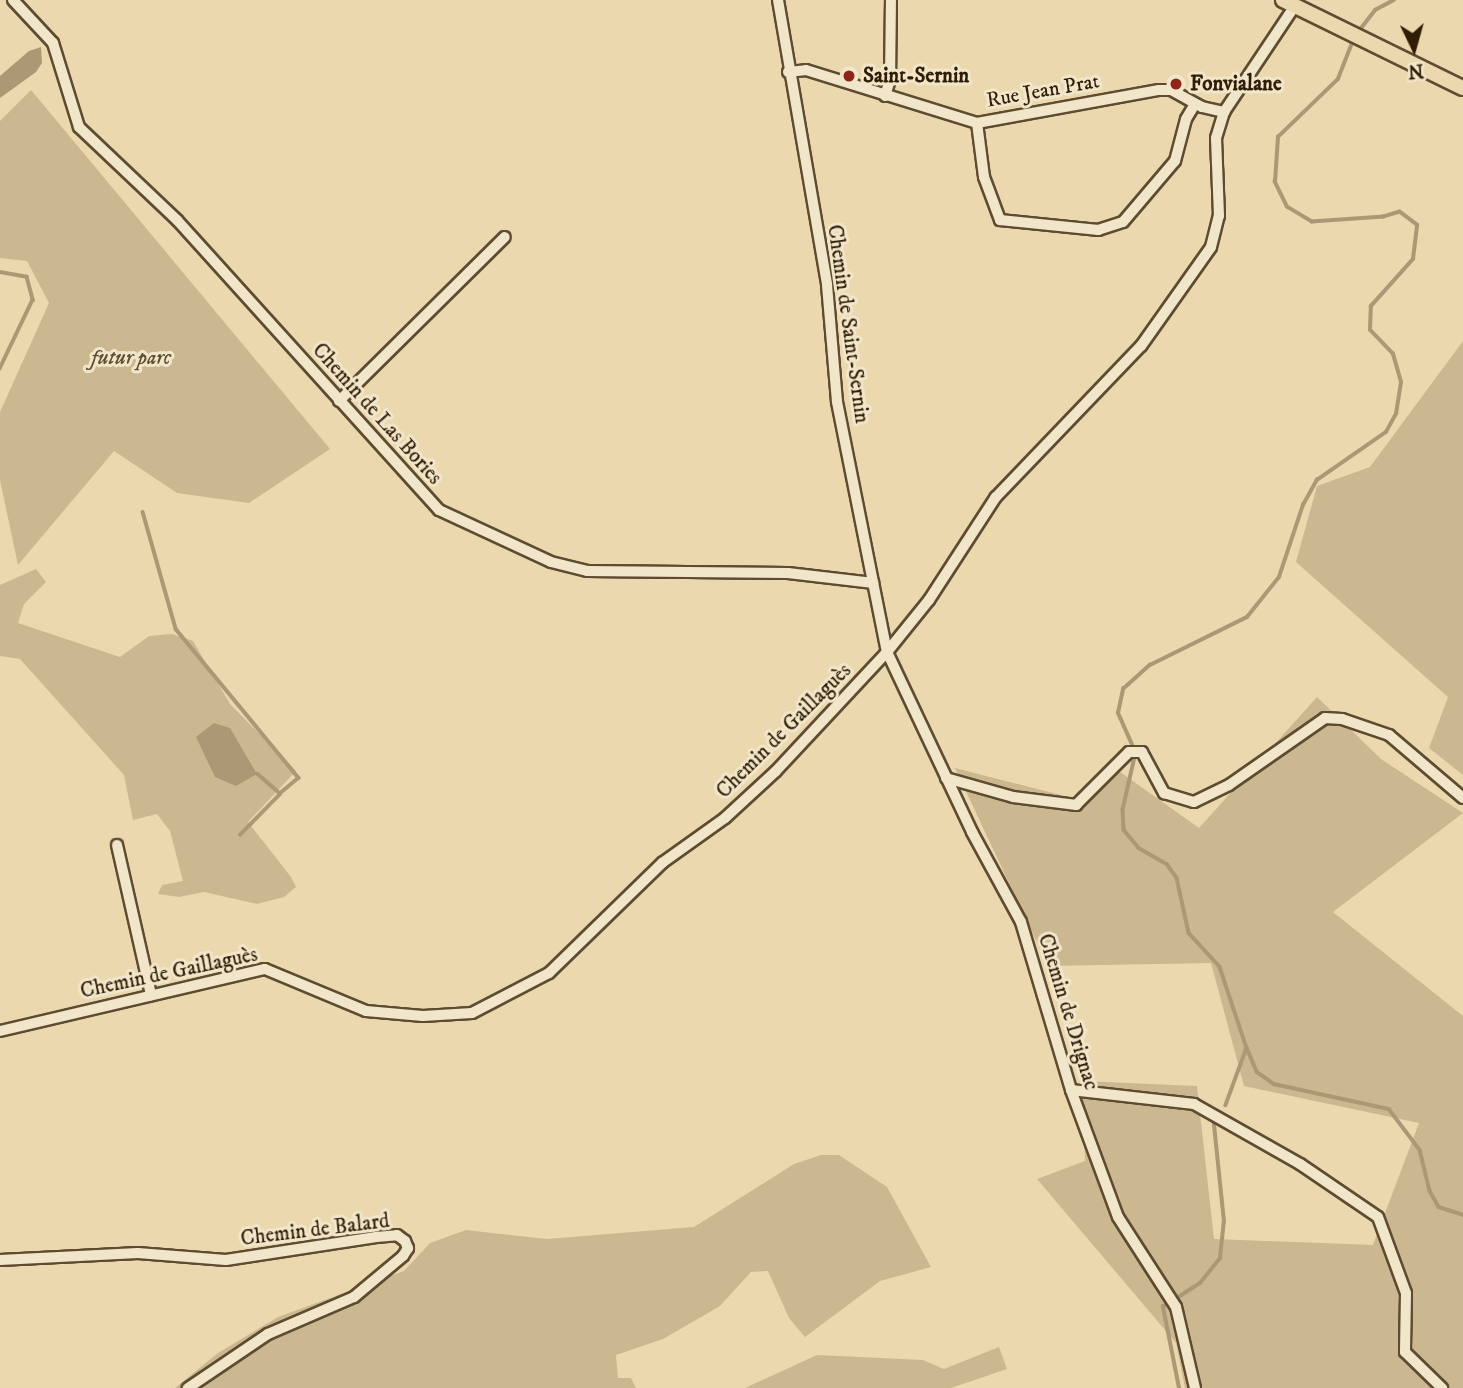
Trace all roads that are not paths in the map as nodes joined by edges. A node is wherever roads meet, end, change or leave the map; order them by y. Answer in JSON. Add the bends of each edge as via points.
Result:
{"nodes":[{"id":1,"x":13,"y":0,"type":"edge"},
{"id":2,"x":778,"y":0,"type":"edge"},
{"id":3,"x":891,"y":0,"type":"edge"},
{"id":4,"x":1289,"y":3,"type":"edge"},
{"id":5,"x":788,"y":72,"type":"junction"},
{"id":6,"x":1463,"y":88,"type":"edge"},
{"id":7,"x":885,"y":96,"type":"junction"},
{"id":8,"x":1195,"y":104,"type":"junction"},
{"id":9,"x":1224,"y":113,"type":"junction"},
{"id":10,"x":977,"y":123,"type":"junction"},
{"id":11,"x":505,"y":237,"type":"dead end"},
{"id":12,"x":339,"y":401,"type":"junction"},
{"id":13,"x":873,"y":583,"type":"junction"},
{"id":14,"x":887,"y":652,"type":"junction"},
{"id":15,"x":946,"y":778,"type":"junction"},
{"id":16,"x":1463,"y":798,"type":"edge"},
{"id":17,"x":117,"y":845,"type":"dead end"},
{"id":18,"x":151,"y":995,"type":"junction"},
{"id":19,"x":0,"y":1031,"type":"edge"},
{"id":20,"x":1071,"y":1090,"type":"junction"},
{"id":21,"x":0,"y":1260,"type":"edge"},
{"id":22,"x":188,"y":1388,"type":"edge"},
{"id":23,"x":1195,"y":1388,"type":"edge"},
{"id":24,"x":1441,"y":1388,"type":"edge"}],
"edges":[{"from":1,"to":12,"type":"street","name":"Chemin de Las Bories","via":[[53,43],[79,127],[177,220]]},
{"from":2,"to":5,"type":"street","name":"Chemin de Saint-Sernin"},
{"from":3,"to":7,"type":"street","via":[[890,80]]},
{"from":4,"to":6,"type":"main road"},
{"from":4,"to":9,"type":"street","name":"Chemin de Gaillaguès"},
{"from":5,"to":7,"type":"street","name":"Rue Jean Prat","via":[[806,70]]},
{"from":5,"to":13,"type":"street","name":"Chemin de Saint-Sernin","via":[[827,285],[837,402]]},
{"from":7,"to":10,"type":"street","name":"Rue Jean Prat"},
{"from":8,"to":9,"type":"street","name":"Rue Jean Prat"},
{"from":8,"to":10,"type":"street","name":"Rue Jean Prat","via":[[1171,90],[1159,90]]},
{"from":8,"to":10,"type":"street","via":[[1186,119],[1175,161],[1123,222],[1098,230],[1000,220],[984,177]]},
{"from":9,"to":14,"type":"street","name":"Chemin de Gaillaguès","via":[[1216,138],[1219,216],[1211,247],[1141,346],[996,497],[929,600]]},
{"from":11,"to":12,"type":"street"},
{"from":12,"to":13,"type":"street","name":"Chemin de Las Bories","via":[[439,510],[551,562],[587,571],[788,573]]},
{"from":13,"to":14,"type":"street","name":"Chemin de Saint-Sernin"},
{"from":14,"to":15,"type":"street","name":"Chemin de Drignac"},
{"from":14,"to":18,"type":"street","name":"Chemin de Gaillaguès","via":[[755,790],[662,863],[549,973],[508,997],[472,1013],[423,1016],[366,1011],[265,969]]},
{"from":15,"to":16,"type":"street","via":[[1013,797],[1076,805],[1129,752],[1142,752],[1164,793],[1194,802],[1228,785],[1325,718],[1389,735]]},
{"from":15,"to":20,"type":"street","name":"Chemin de Drignac","via":[[1021,922]]},
{"from":17,"to":18,"type":"street"},
{"from":18,"to":19,"type":"street","name":"Chemin de Gaillaguès"},
{"from":20,"to":23,"type":"street","name":"Chemin de Drignac","via":[[1118,1217],[1173,1302]]},
{"from":20,"to":24,"type":"street","via":[[1194,1104],[1300,1164],[1378,1217],[1406,1293],[1405,1352]]},
{"from":21,"to":22,"type":"street","name":"Chemin de Balard","via":[[138,1253],[226,1260],[376,1237],[397,1235],[405,1241],[408,1248],[403,1256],[354,1297],[268,1334]]}]}
